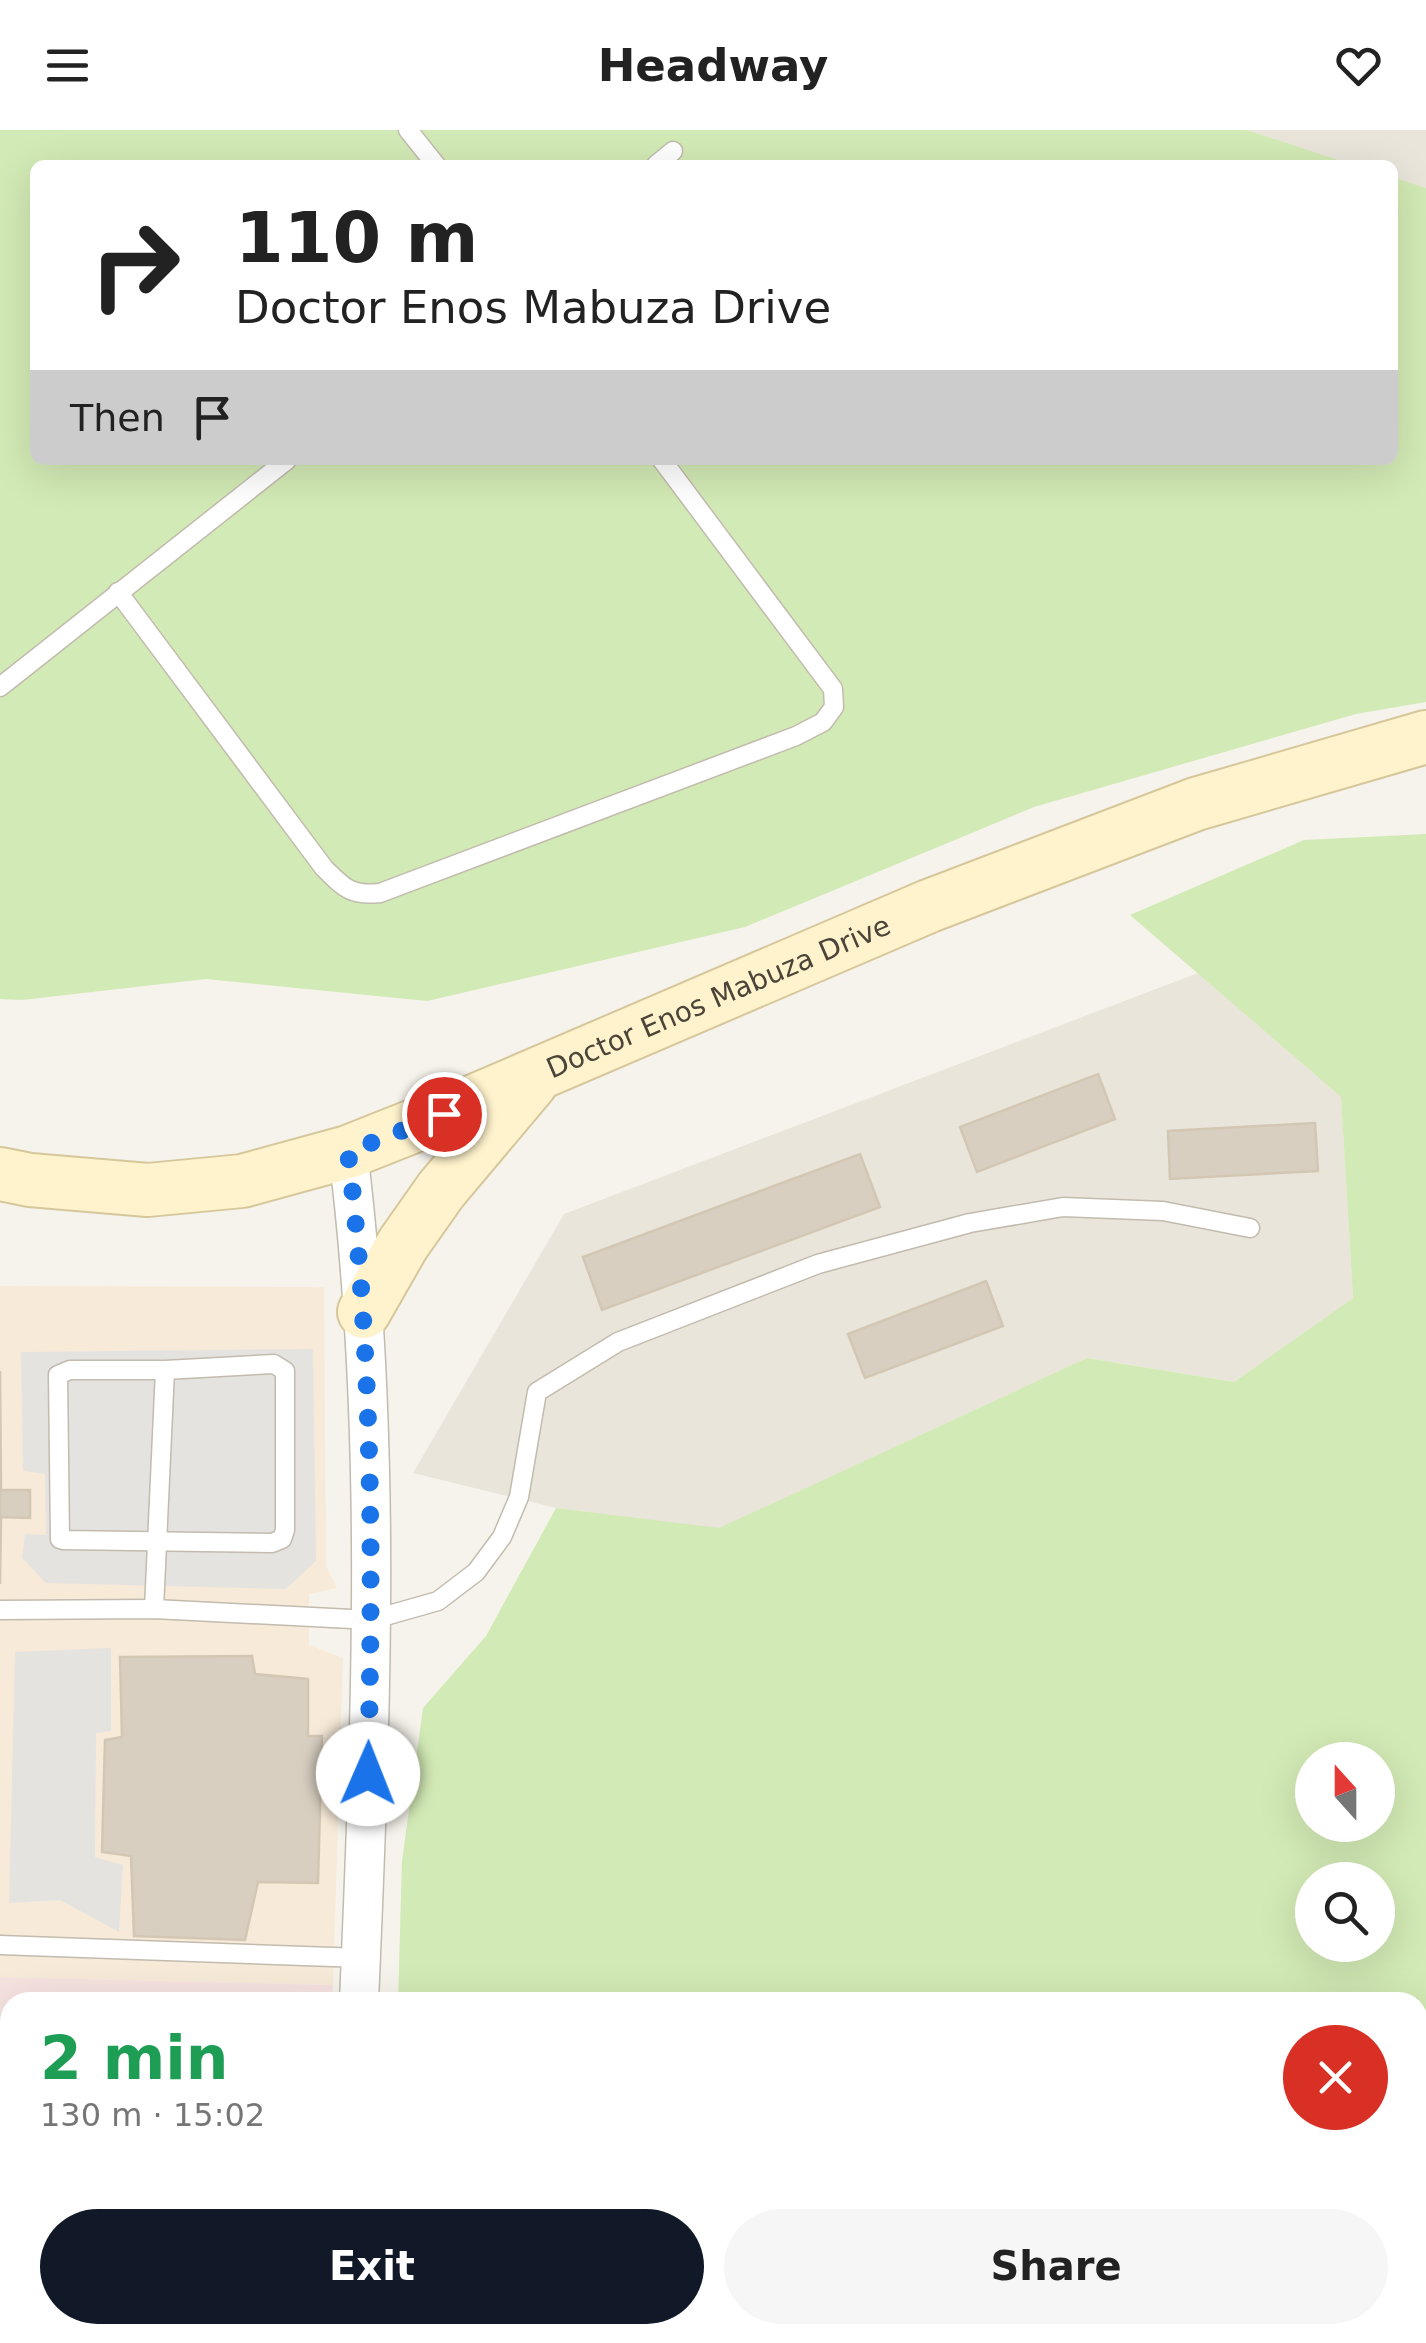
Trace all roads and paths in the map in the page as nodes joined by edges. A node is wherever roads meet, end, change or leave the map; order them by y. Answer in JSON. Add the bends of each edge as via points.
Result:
{"nodes":[{"id":1,"x":408,"y":130,"type":"edge"},
{"id":2,"x":672,"y":151,"type":"dead end"},
{"id":3,"x":432,"y":160,"type":"edge"},
{"id":4,"x":662,"y":160,"type":"edge"},
{"id":5,"x":281,"y":465,"type":"edge"},
{"id":6,"x":666,"y":465,"type":"edge"},
{"id":7,"x":118,"y":592,"type":"junction"},
{"id":8,"x":0,"y":687,"type":"edge"},
{"id":9,"x":1426,"y":738,"type":"edge"},
{"id":10,"x":538,"y":1074,"type":"junction"},
{"id":11,"x":348,"y":1152,"type":"junction"},
{"id":12,"x":0,"y":1174,"type":"edge"},
{"id":13,"x":1250,"y":1228,"type":"dead end"},
{"id":14,"x":364,"y":1312,"type":"junction"},
{"id":15,"x":165,"y":1370,"type":"junction"},
{"id":16,"x":158,"y":1542,"type":"junction"},
{"id":17,"x":154,"y":1609,"type":"junction"},
{"id":18,"x":0,"y":1610,"type":"edge"},
{"id":19,"x":371,"y":1620,"type":"junction"},
{"id":20,"x":0,"y":1945,"type":"edge"},
{"id":21,"x":361,"y":1958,"type":"junction"},
{"id":22,"x":360,"y":1992,"type":"edge"}],
"edges":[{"from":1,"to":3,"type":"lane"},
{"from":2,"to":4,"type":"lane"},
{"from":5,"to":7,"type":"lane"},
{"from":6,"to":7,"type":"lane","via":[[833,689],[834,707],[823,722],[796,736],[380,893],[360,895],[324,868]]},
{"from":7,"to":8,"type":"lane"},
{"from":9,"to":10,"type":"main road","name":"Doctor Enos Mabuza Drive","via":[[1196,804],[929,906]]},
{"from":10,"to":11,"type":"main road","name":"Doctor Enos Mabuza Drive"},
{"from":10,"to":14,"type":"main road","via":[[441,1190]]},
{"from":11,"to":12,"type":"main road","name":"Doctor Enos Mabuza Drive","via":[[242,1181],[148,1190]]},
{"from":11,"to":14,"type":"street"},
{"from":13,"to":19,"type":"lane","via":[[1163,1211],[1063,1207],[818,1264],[618,1342],[537,1392],[520,1497],[476,1572],[438,1600]]},
{"from":14,"to":19,"type":"street"},
{"from":15,"to":16,"type":"lane"},
{"from":15,"to":16,"type":"lane","via":[[58,1375],[60,1539]]},
{"from":15,"to":16,"type":"lane","via":[[274,1364],[285,1371],[284,1530],[272,1543]]},
{"from":16,"to":17,"type":"lane"},
{"from":17,"to":18,"type":"lane"},
{"from":17,"to":19,"type":"lane"},
{"from":19,"to":21,"type":"street"},
{"from":20,"to":21,"type":"lane"},
{"from":21,"to":22,"type":"street"}]}
